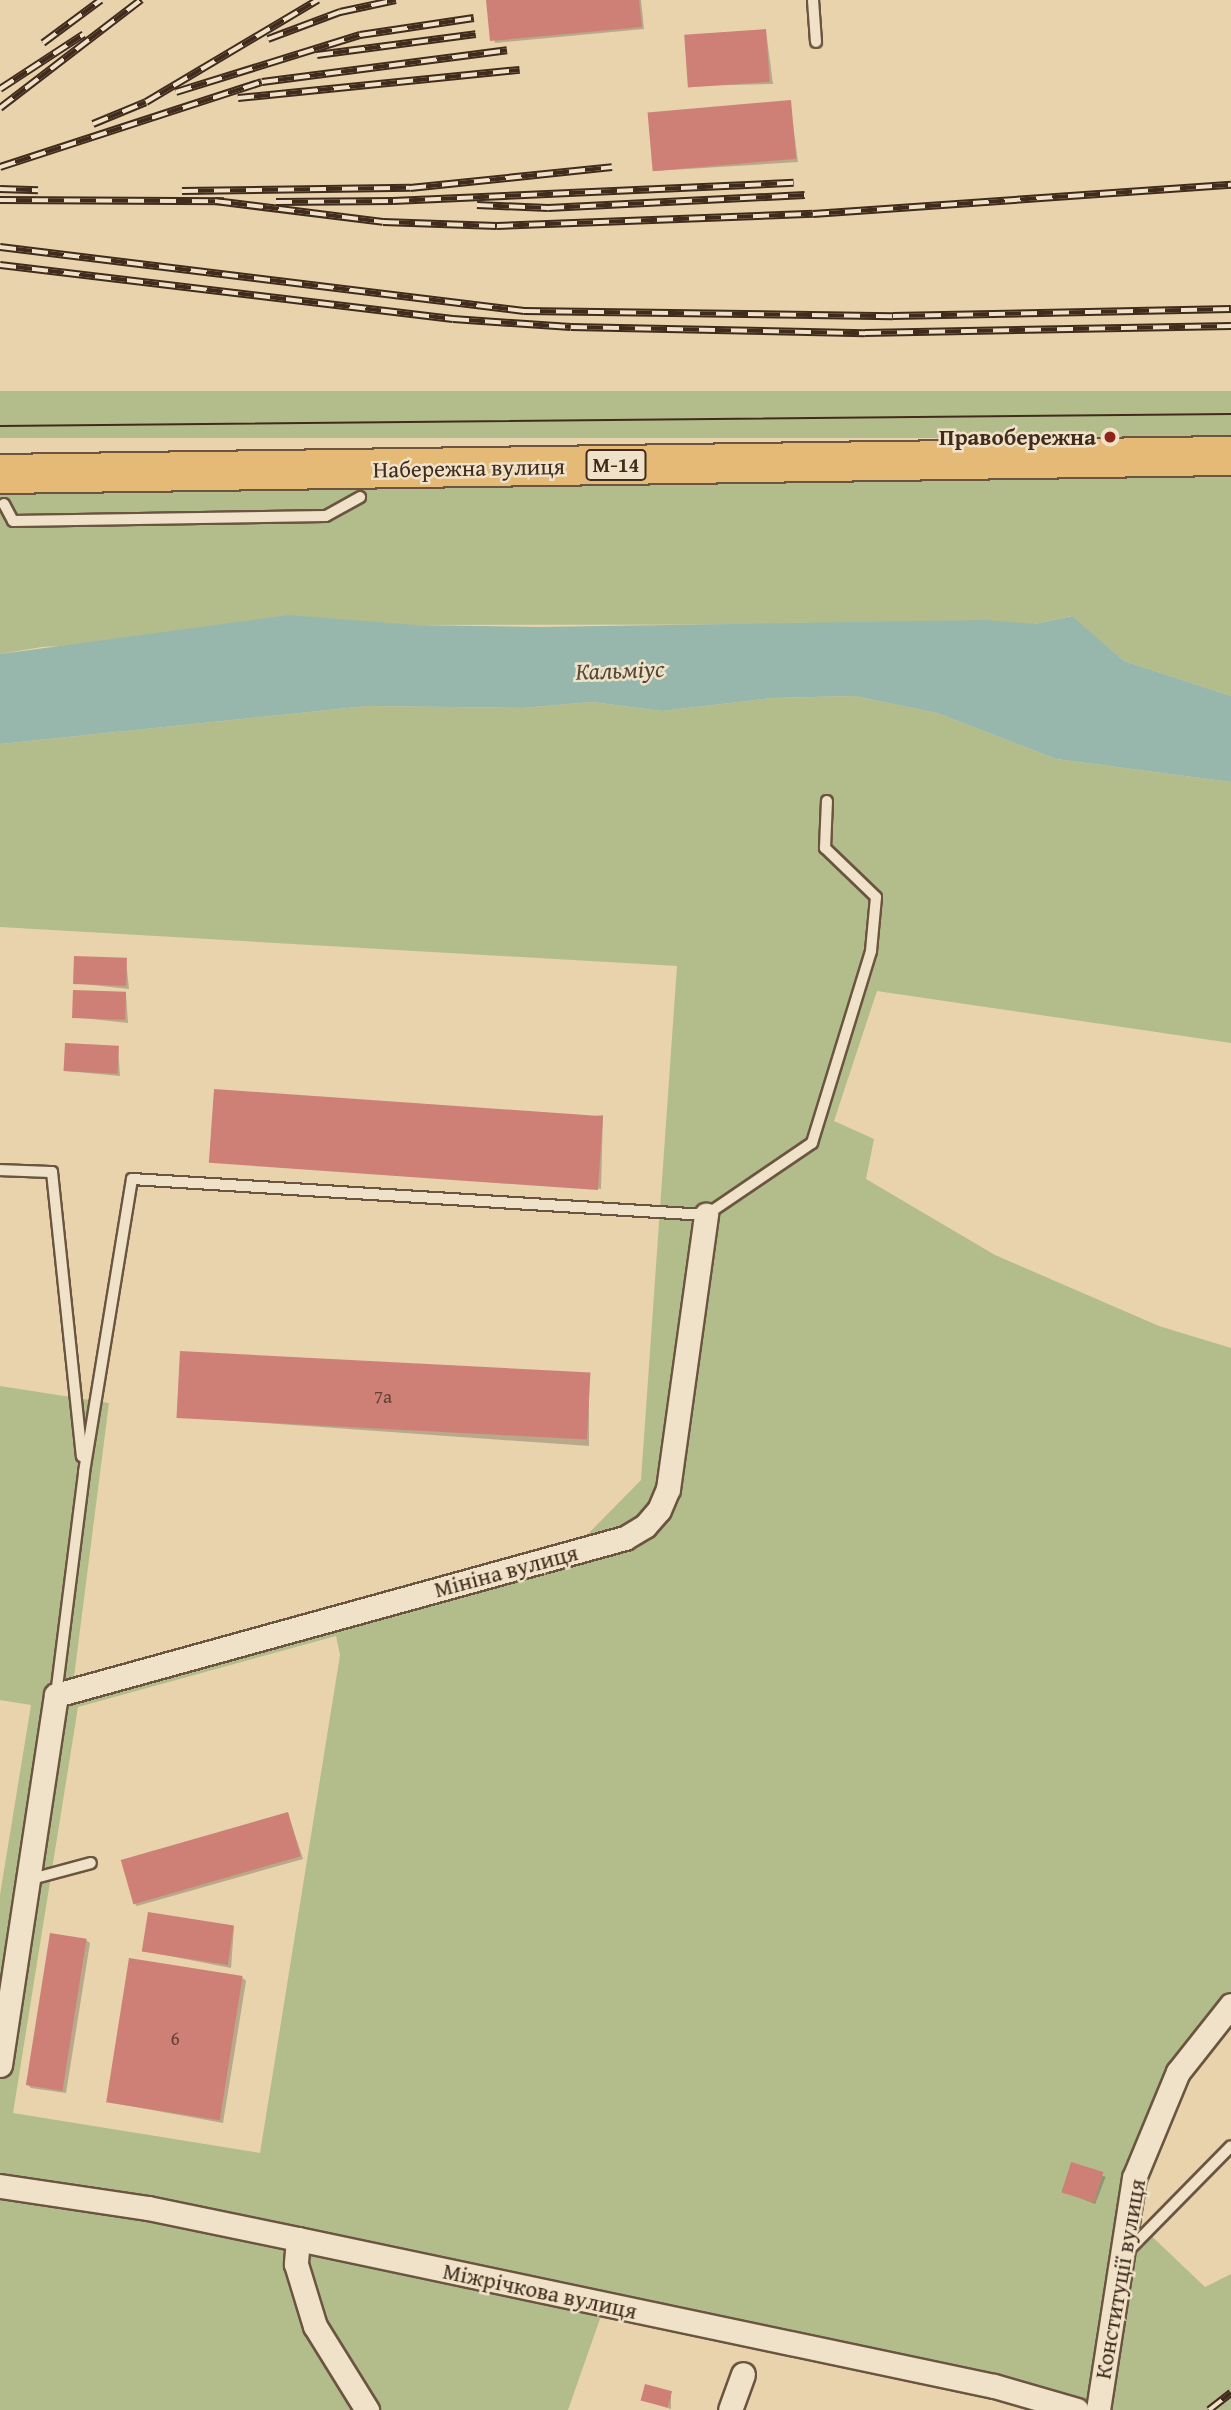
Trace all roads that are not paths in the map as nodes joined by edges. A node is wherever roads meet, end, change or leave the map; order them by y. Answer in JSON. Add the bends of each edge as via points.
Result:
{"nodes":[{"id":1,"x":813,"y":0,"type":"edge"},
{"id":2,"x":816,"y":42,"type":"dead end"},
{"id":3,"x":1231,"y":456,"type":"edge"},
{"id":4,"x":2,"y":489,"type":"edge"},
{"id":5,"x":360,"y":497,"type":"dead end"},
{"id":6,"x":827,"y":801,"type":"dead end"},
{"id":7,"x":0,"y":1170,"type":"edge"},
{"id":8,"x":706,"y":1215,"type":"junction"},
{"id":9,"x":84,"y":1472,"type":"junction"},
{"id":10,"x":56,"y":1695,"type":"junction"},
{"id":11,"x":91,"y":1863,"type":"dead end"},
{"id":12,"x":26,"y":1881,"type":"junction"},
{"id":13,"x":1231,"y":2005,"type":"edge"},
{"id":14,"x":0,"y":2065,"type":"edge"},
{"id":15,"x":1231,"y":2146,"type":"edge"},
{"id":16,"x":0,"y":2186,"type":"edge"},
{"id":17,"x":298,"y":2239,"type":"junction"},
{"id":18,"x":1122,"y":2257,"type":"junction"},
{"id":19,"x":743,"y":2374,"type":"dead end"},
{"id":20,"x":367,"y":2410,"type":"edge"},
{"id":21,"x":730,"y":2410,"type":"edge"},
{"id":22,"x":1077,"y":2410,"type":"edge"},
{"id":23,"x":1098,"y":2410,"type":"edge"}],
"edges":[{"from":1,"to":2,"type":"lane"},
{"from":3,"to":4,"type":"highway","name":"Набережна вулиця","number":"М-14"},
{"from":4,"to":5,"type":"lane","via":[[13,521],[326,516]]},
{"from":6,"to":8,"type":"lane","via":[[825,848],[876,897],[871,951],[812,1143]]},
{"from":7,"to":9,"type":"lane","via":[[52,1172]]},
{"from":8,"to":9,"type":"lane","via":[[132,1179]]},
{"from":8,"to":10,"type":"street","name":"Мініна вулиця","via":[[668,1489],[645,1526],[625,1538]]},
{"from":9,"to":10,"type":"lane"},
{"from":10,"to":12,"type":"street"},
{"from":11,"to":12,"type":"lane"},
{"from":12,"to":14,"type":"street"},
{"from":13,"to":18,"type":"street","name":"Конституції вулиця","via":[[1178,2072],[1134,2178]]},
{"from":15,"to":18,"type":"lane"},
{"from":16,"to":17,"type":"street","name":"Міжрічкова вулиця","via":[[148,2208]]},
{"from":17,"to":20,"type":"street","via":[[296,2264],[315,2326]]},
{"from":17,"to":22,"type":"street","name":"Міжрічкова вулиця","via":[[994,2386]]},
{"from":18,"to":23,"type":"street","name":"Конституції вулиця"},
{"from":19,"to":21,"type":"street"}]}
